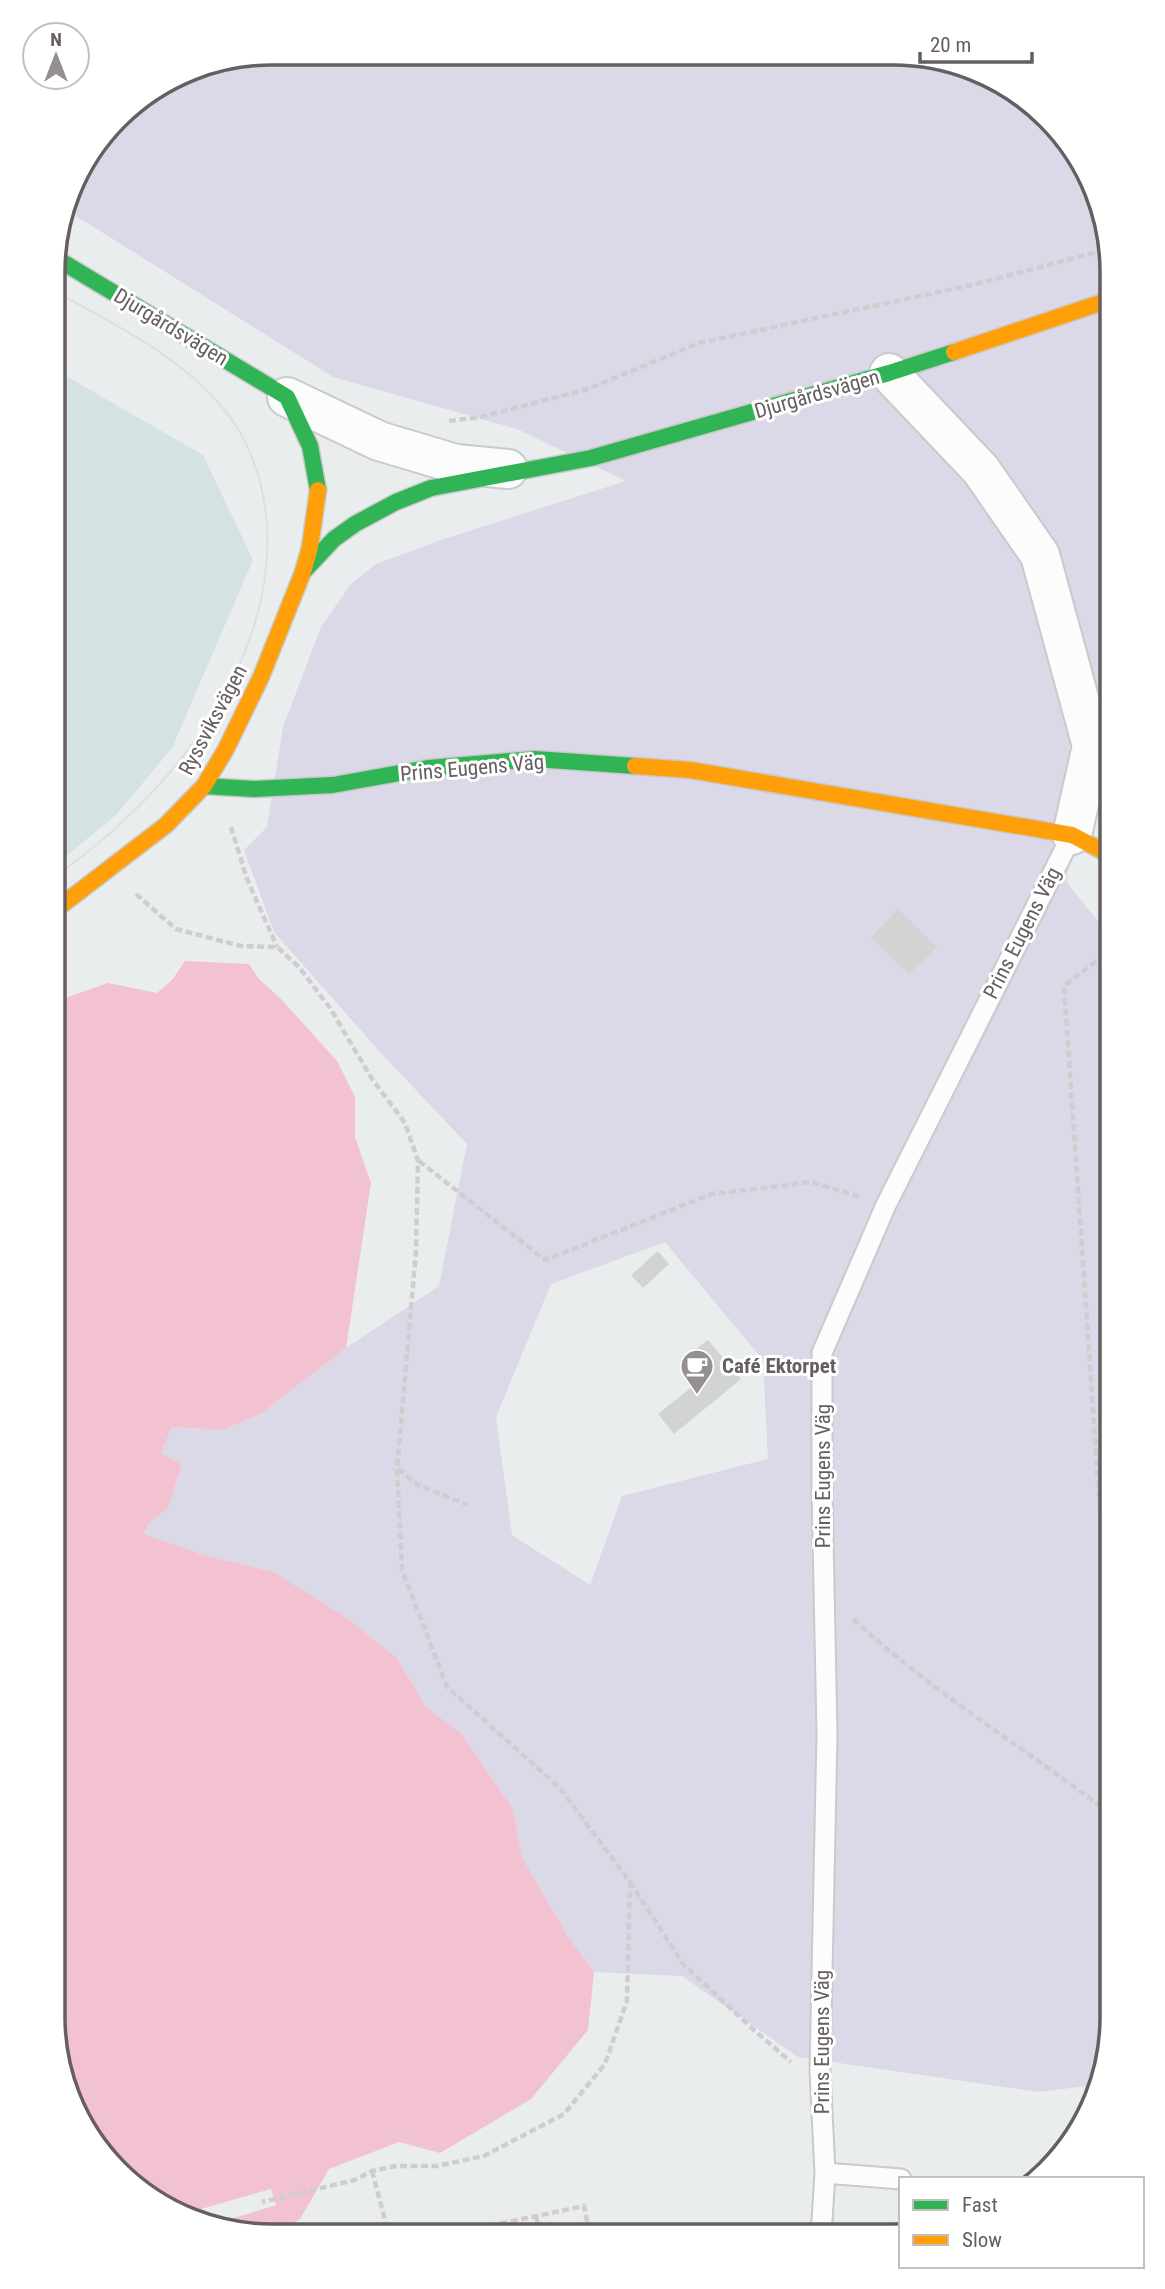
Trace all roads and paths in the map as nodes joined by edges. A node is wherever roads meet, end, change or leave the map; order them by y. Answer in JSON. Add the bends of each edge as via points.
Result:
{"nodes":[{"id":1,"x":1099,"y":252,"type":"edge"},
{"id":2,"x":65,"y":264,"type":"edge"},
{"id":3,"x":1100,"y":303,"type":"edge"},
{"id":4,"x":889,"y":373,"type":"junction"},
{"id":5,"x":287,"y":397,"type":"junction"},
{"id":6,"x":446,"y":421,"type":"dead end"},
{"id":7,"x":517,"y":470,"type":"junction"},
{"id":8,"x":303,"y":572,"type":"junction"},
{"id":9,"x":204,"y":786,"type":"junction"},
{"id":10,"x":231,"y":826,"type":"dead end"},
{"id":11,"x":1072,"y":835,"type":"junction"},
{"id":12,"x":1100,"y":850,"type":"edge"},
{"id":13,"x":135,"y":894,"type":"dead end"},
{"id":14,"x":65,"y":903,"type":"edge"},
{"id":15,"x":277,"y":947,"type":"junction"},
{"id":16,"x":1100,"y":958,"type":"edge"},
{"id":17,"x":418,"y":1161,"type":"junction"},
{"id":18,"x":886,"y":1205,"type":"junction"},
{"id":19,"x":397,"y":1469,"type":"junction"},
{"id":20,"x":468,"y":1505,"type":"dead end"},
{"id":21,"x":1100,"y":1511,"type":"edge"},
{"id":22,"x":824,"y":1592,"type":"junction"},
{"id":23,"x":1100,"y":1805,"type":"edge"},
{"id":24,"x":630,"y":1882,"type":"junction"},
{"id":25,"x":820,"y":2071,"type":"junction"},
{"id":26,"x":372,"y":2171,"type":"junction"},
{"id":27,"x":825,"y":2173,"type":"junction"},
{"id":28,"x":899,"y":2179,"type":"edge"},
{"id":29,"x":262,"y":2202,"type":"dead end"},
{"id":30,"x":536,"y":2216,"type":"junction"},
{"id":31,"x":385,"y":2224,"type":"edge"},
{"id":32,"x":494,"y":2224,"type":"edge"},
{"id":33,"x":538,"y":2224,"type":"edge"},
{"id":34,"x":588,"y":2224,"type":"edge"},
{"id":35,"x":822,"y":2224,"type":"edge"}],
"edges":[{"from":1,"to":6,"type":"path","via":[[972,285],[699,343],[589,389],[481,417]]},
{"from":2,"to":5,"type":"street","name":"Djurgårdsvägen"},
{"from":3,"to":4,"type":"street","name":"Djurgårdsvägen"},
{"from":4,"to":7,"type":"street","name":"Djurgårdsvägen","via":[[591,458]]},
{"from":4,"to":11,"type":"street","name":"Prins Eugens Väg","via":[[981,470],[1040,555],[1092,746]]},
{"from":5,"to":7,"type":"street","name":"Djurgårdsvägen","via":[[379,441],[419,454],[456,464]]},
{"from":5,"to":8,"type":"street","via":[[310,446],[318,490]]},
{"from":7,"to":8,"type":"street","name":"Djurgårdsvägen","via":[[431,488],[396,502],[334,539]]},
{"from":8,"to":9,"type":"street","name":"Ryssviksvägen","via":[[261,677]]},
{"from":9,"to":11,"type":"street","name":"Prins Eugens Väg","via":[[333,785],[428,768],[535,760],[690,770]]},
{"from":9,"to":14,"type":"street","name":"Ryssviksvägen","via":[[166,825]]},
{"from":10,"to":15,"type":"path","via":[[247,879]]},
{"from":11,"to":12,"type":"street","name":"Prins Eugens Väg"},
{"from":11,"to":18,"type":"lane","name":"Prins Eugens Väg"},
{"from":13,"to":15,"type":"path","via":[[176,929],[240,946]]},
{"from":15,"to":17,"type":"path","via":[[330,1008],[372,1079],[405,1123]]},
{"from":16,"to":21,"type":"path","via":[[1064,986]]},
{"from":17,"to":18,"type":"path","via":[[545,1261],[712,1194],[812,1182]]},
{"from":17,"to":19,"type":"path","via":[[416,1251]]},
{"from":18,"to":22,"type":"lane","name":"Prins Eugens Väg","via":[[822,1353]]},
{"from":19,"to":20,"type":"path","via":[[418,1485]]},
{"from":19,"to":24,"type":"path","via":[[402,1570],[447,1687],[560,1788]]},
{"from":22,"to":23,"type":"path","via":[[895,1658]]},
{"from":22,"to":25,"type":"lane","name":"Prins Eugens Väg","via":[[827,1734]]},
{"from":24,"to":25,"type":"path","via":[[683,1964],[796,2066]]},
{"from":24,"to":26,"type":"path","via":[[627,2001],[605,2064],[564,2114],[484,2156],[438,2166]]},
{"from":25,"to":27,"type":"lane","name":"Prins Eugens Väg"},
{"from":26,"to":29,"type":"path","via":[[355,2180]]},
{"from":26,"to":31,"type":"path"},
{"from":27,"to":28,"type":"lane"},
{"from":27,"to":35,"type":"lane","name":"Prins Eugens Väg"},
{"from":30,"to":32,"type":"path"},
{"from":30,"to":33,"type":"path"},
{"from":30,"to":34,"type":"path","via":[[584,2206]]}]}
